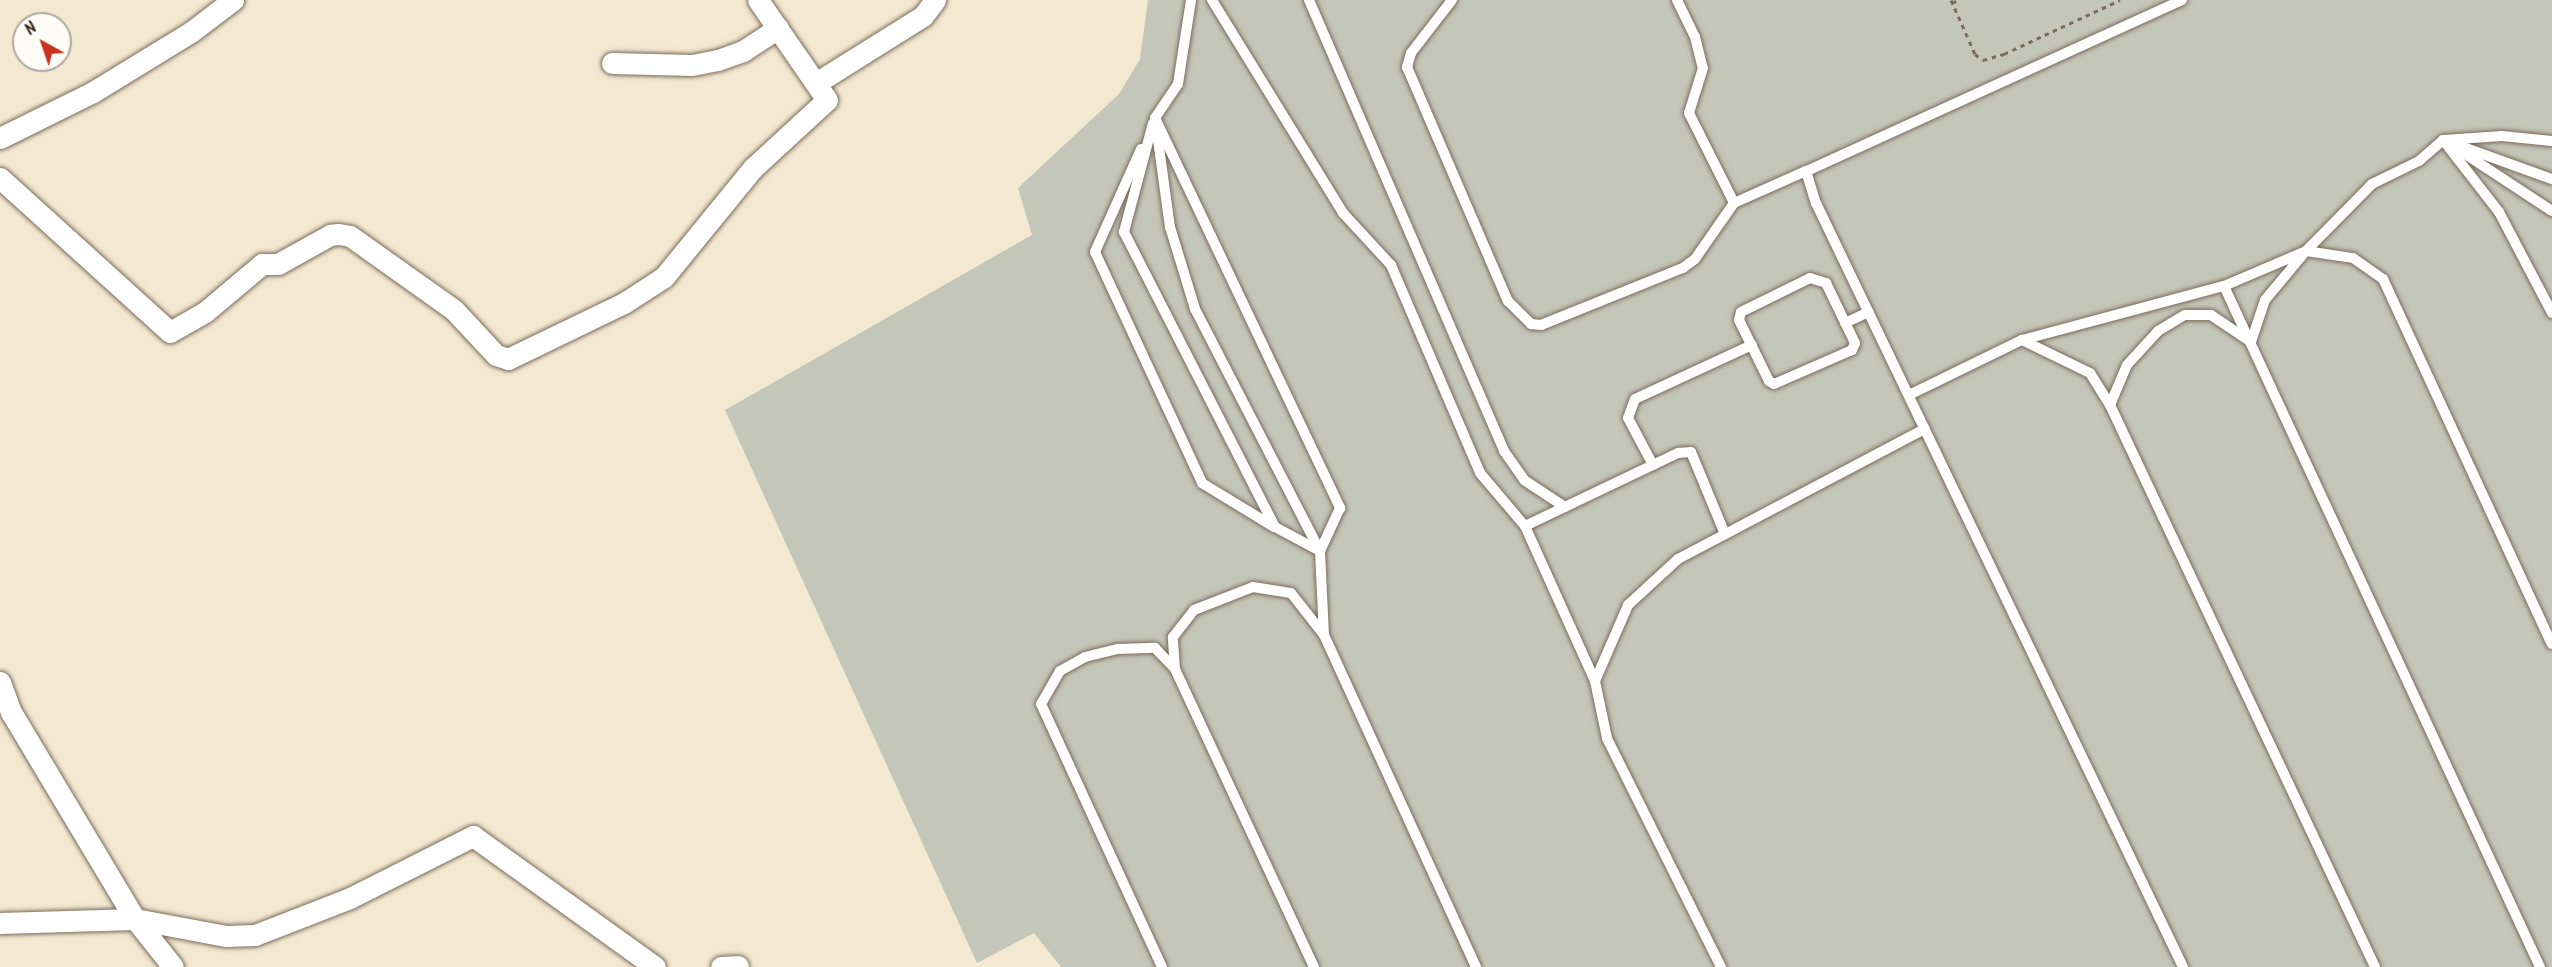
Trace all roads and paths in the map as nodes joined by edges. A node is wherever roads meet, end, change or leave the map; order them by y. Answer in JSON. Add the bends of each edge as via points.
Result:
{"nodes":[{"id":1,"x":233,"y":0,"type":"edge"},
{"id":2,"x":758,"y":0,"type":"edge"},
{"id":3,"x":935,"y":0,"type":"edge"},
{"id":4,"x":1191,"y":0,"type":"edge"},
{"id":5,"x":1212,"y":0,"type":"edge"},
{"id":6,"x":1309,"y":0,"type":"edge"},
{"id":7,"x":1452,"y":0,"type":"edge"},
{"id":8,"x":1677,"y":0,"type":"edge"},
{"id":9,"x":1958,"y":0,"type":"edge"},
{"id":10,"x":2120,"y":0,"type":"edge"},
{"id":11,"x":2182,"y":0,"type":"edge"},
{"id":12,"x":1951,"y":1,"type":"edge"},
{"id":13,"x":778,"y":28,"type":"junction"},
{"id":14,"x":612,"y":63,"type":"dead end"},
{"id":15,"x":816,"y":83,"type":"junction"},
{"id":16,"x":1155,"y":118,"type":"junction"},
{"id":17,"x":0,"y":138,"type":"edge"},
{"id":18,"x":2443,"y":140,"type":"junction"},
{"id":19,"x":2552,"y":141,"type":"edge"},
{"id":20,"x":1806,"y":171,"type":"junction"},
{"id":21,"x":0,"y":178,"type":"edge"},
{"id":22,"x":2552,"y":179,"type":"edge"},
{"id":23,"x":1734,"y":203,"type":"junction"},
{"id":24,"x":2552,"y":211,"type":"edge"},
{"id":25,"x":2306,"y":251,"type":"junction"},
{"id":26,"x":2224,"y":286,"type":"junction"},
{"id":27,"x":1869,"y":312,"type":"junction"},
{"id":28,"x":2552,"y":313,"type":"edge"},
{"id":29,"x":1845,"y":323,"type":"junction"},
{"id":30,"x":2022,"y":340,"type":"junction"},
{"id":31,"x":2251,"y":342,"type":"junction"},
{"id":32,"x":1752,"y":345,"type":"junction"},
{"id":33,"x":1909,"y":395,"type":"junction"},
{"id":34,"x":2110,"y":405,"type":"junction"},
{"id":35,"x":1925,"y":429,"type":"junction"},
{"id":36,"x":1653,"y":465,"type":"junction"},
{"id":37,"x":1565,"y":507,"type":"junction"},
{"id":38,"x":1526,"y":526,"type":"junction"},
{"id":39,"x":1275,"y":527,"type":"junction"},
{"id":40,"x":1725,"y":534,"type":"junction"},
{"id":41,"x":1320,"y":551,"type":"junction"},
{"id":42,"x":1324,"y":635,"type":"junction"},
{"id":43,"x":2552,"y":644,"type":"edge"},
{"id":44,"x":1175,"y":669,"type":"junction"},
{"id":45,"x":1594,"y":681,"type":"junction"},
{"id":46,"x":0,"y":682,"type":"edge"},
{"id":47,"x":135,"y":919,"type":"junction"},
{"id":48,"x":0,"y":923,"type":"edge"},
{"id":49,"x":172,"y":967,"type":"edge"},
{"id":50,"x":655,"y":967,"type":"edge"},
{"id":51,"x":1162,"y":967,"type":"edge"},
{"id":52,"x":1314,"y":967,"type":"edge"},
{"id":53,"x":1476,"y":967,"type":"edge"},
{"id":54,"x":1721,"y":967,"type":"edge"},
{"id":55,"x":2183,"y":967,"type":"edge"},
{"id":56,"x":2375,"y":967,"type":"edge"},
{"id":57,"x":2540,"y":967,"type":"edge"}],
"edges":[{"from":1,"to":17,"type":"street","via":[[131,70],[63,110]]},
{"from":2,"to":13,"type":"street"},
{"from":3,"to":15,"type":"street","via":[[923,16]]},
{"from":4,"to":16,"type":"lane","via":[[1178,84]]},
{"from":5,"to":38,"type":"lane","via":[[1343,213],[1391,265],[1480,473]]},
{"from":6,"to":37,"type":"lane","via":[[1504,451],[1524,480]]},
{"from":7,"to":23,"type":"lane","via":[[1411,53],[1407,67],[1504,293],[1520,316],[1541,325],[1683,268],[1695,259]]},
{"from":8,"to":23,"type":"lane","via":[[1695,37],[1703,68],[1689,113]]},
{"from":9,"to":12,"type":"path"},
{"from":10,"to":12,"type":"path","via":[[1983,60],[1975,54]]},
{"from":11,"to":20,"type":"lane"},
{"from":13,"to":14,"type":"street","via":[[743,51],[718,60],[692,65]]},
{"from":13,"to":15,"type":"street"},
{"from":15,"to":21,"type":"street","via":[[827,100],[753,168],[664,277],[624,303],[508,359],[490,350],[454,310],[357,240],[338,234],[278,264],[262,264],[205,312],[170,332]]},
{"from":16,"to":39,"type":"lane","via":[[1124,232]]},
{"from":16,"to":39,"type":"lane","via":[[1095,252],[1202,483]]},
{"from":16,"to":41,"type":"lane","via":[[1170,227],[1195,309]]},
{"from":16,"to":41,"type":"lane","via":[[1340,508]]},
{"from":18,"to":19,"type":"lane","via":[[2502,135]]},
{"from":18,"to":22,"type":"lane"},
{"from":18,"to":24,"type":"lane"},
{"from":18,"to":25,"type":"lane","via":[[2420,161],[2372,184]]},
{"from":18,"to":28,"type":"lane","via":[[2499,212]]},
{"from":20,"to":23,"type":"lane"},
{"from":20,"to":27,"type":"lane","via":[[1816,203]]},
{"from":25,"to":26,"type":"lane"},
{"from":25,"to":31,"type":"lane","via":[[2265,300]]},
{"from":25,"to":43,"type":"lane","via":[[2354,258],[2383,279]]},
{"from":26,"to":30,"type":"lane"},
{"from":26,"to":31,"type":"lane"},
{"from":27,"to":29,"type":"lane"},
{"from":27,"to":33,"type":"lane"},
{"from":29,"to":32,"type":"lane","via":[[1855,343],[1852,350],[1774,384]]},
{"from":29,"to":32,"type":"lane","via":[[1826,283],[1810,278],[1741,312],[1739,320]]},
{"from":30,"to":33,"type":"lane"},
{"from":30,"to":34,"type":"lane","via":[[2090,373]]},
{"from":31,"to":34,"type":"lane","via":[[2211,315],[2185,315],[2158,331],[2127,365]]},
{"from":31,"to":57,"type":"lane"},
{"from":32,"to":36,"type":"lane","via":[[1635,399],[1628,418]]},
{"from":33,"to":35,"type":"lane"},
{"from":34,"to":56,"type":"lane"},
{"from":35,"to":40,"type":"lane"},
{"from":35,"to":55,"type":"lane"},
{"from":36,"to":37,"type":"lane"},
{"from":36,"to":40,"type":"lane","via":[[1678,453],[1691,452]]},
{"from":37,"to":38,"type":"lane"},
{"from":38,"to":45,"type":"lane"},
{"from":39,"to":41,"type":"lane"},
{"from":40,"to":45,"type":"lane","via":[[1678,558],[1628,605]]},
{"from":41,"to":42,"type":"lane"},
{"from":42,"to":44,"type":"lane","via":[[1291,593],[1252,587],[1194,610],[1173,637]]},
{"from":42,"to":53,"type":"lane"},
{"from":44,"to":51,"type":"lane","via":[[1155,648],[1118,649],[1085,657],[1060,671],[1041,704]]},
{"from":44,"to":52,"type":"lane"},
{"from":45,"to":54,"type":"lane","via":[[1607,738]]},
{"from":46,"to":47,"type":"street","via":[[11,712]]},
{"from":47,"to":48,"type":"street"},
{"from":47,"to":49,"type":"street"},
{"from":47,"to":50,"type":"street","via":[[225,936],[255,935],[350,898],[473,836]]}]}
